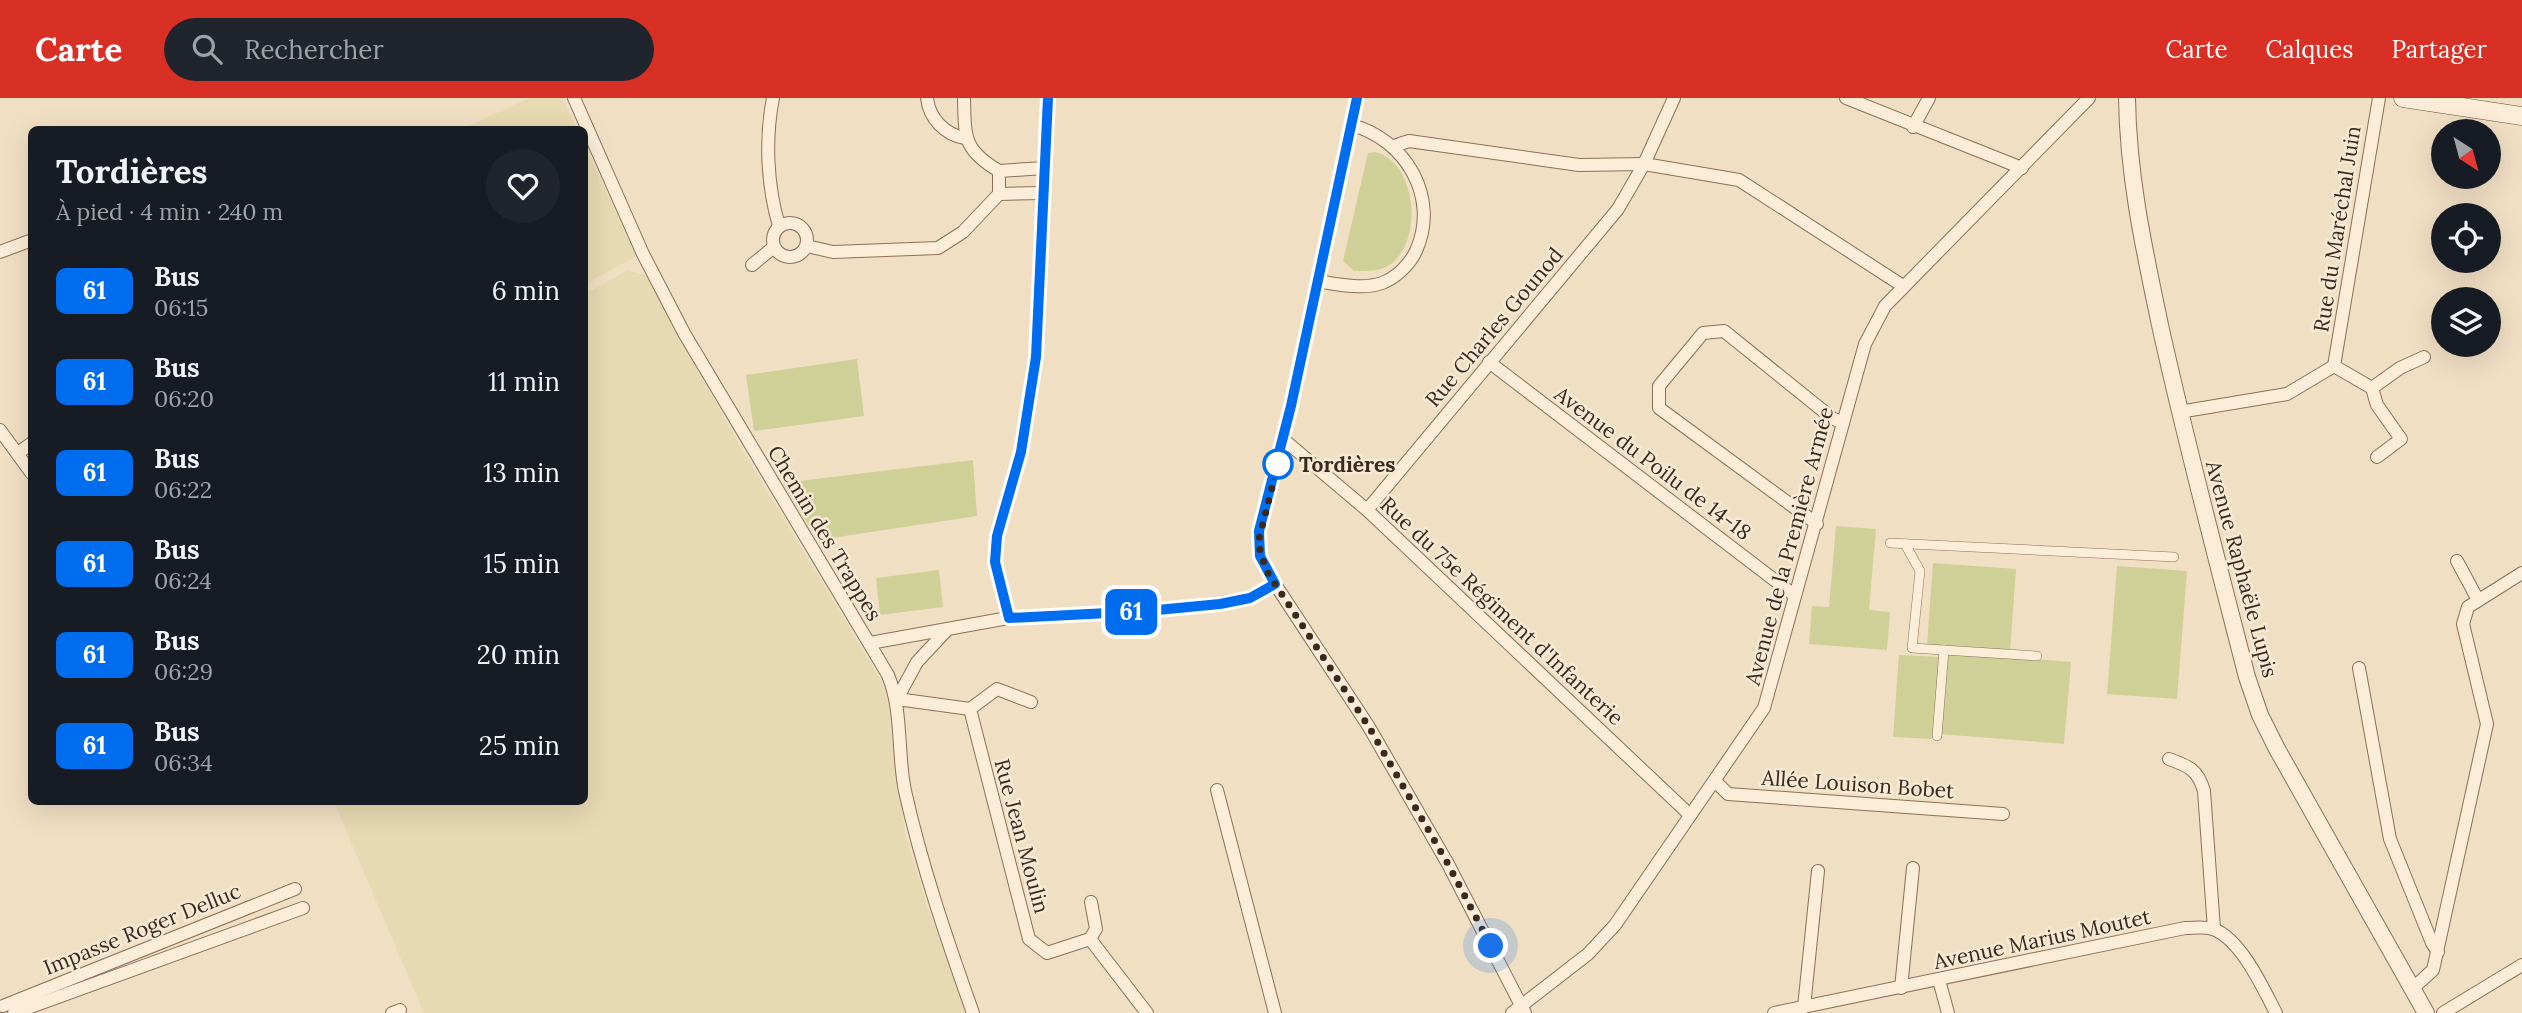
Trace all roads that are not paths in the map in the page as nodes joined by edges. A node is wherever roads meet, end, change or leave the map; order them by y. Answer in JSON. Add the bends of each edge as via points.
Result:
{"nodes":[{"id":1,"x":574,"y":98,"type":"edge"},
{"id":2,"x":773,"y":98,"type":"edge"},
{"id":3,"x":927,"y":98,"type":"edge"},
{"id":4,"x":964,"y":98,"type":"edge"},
{"id":5,"x":1048,"y":98,"type":"edge"},
{"id":6,"x":1357,"y":98,"type":"edge"},
{"id":7,"x":1674,"y":98,"type":"edge"},
{"id":8,"x":1846,"y":98,"type":"edge"},
{"id":9,"x":1929,"y":98,"type":"edge"},
{"id":10,"x":2089,"y":98,"type":"edge"},
{"id":11,"x":2127,"y":98,"type":"edge"},
{"id":12,"x":2379,"y":98,"type":"edge"},
{"id":13,"x":2403,"y":98,"type":"edge"},
{"id":14,"x":2522,"y":116,"type":"edge"},
{"id":15,"x":1351,"y":125,"type":"junction"},
{"id":16,"x":586,"y":126,"type":"edge"},
{"id":17,"x":1913,"y":127,"type":"junction"},
{"id":18,"x":588,"y":130,"type":"edge"},
{"id":19,"x":965,"y":138,"type":"junction"},
{"id":20,"x":1394,"y":146,"type":"junction"},
{"id":21,"x":1644,"y":164,"type":"junction"},
{"id":22,"x":1044,"y":168,"type":"junction"},
{"id":23,"x":2022,"y":168,"type":"junction"},
{"id":24,"x":999,"y":171,"type":"junction"},
{"id":25,"x":1043,"y":193,"type":"junction"},
{"id":26,"x":999,"y":194,"type":"junction"},
{"id":27,"x":779,"y":226,"type":"junction"},
{"id":28,"x":28,"y":242,"type":"edge"},
{"id":29,"x":807,"y":246,"type":"junction"},
{"id":30,"x":774,"y":247,"type":"junction"},
{"id":31,"x":0,"y":252,"type":"edge"},
{"id":32,"x":752,"y":265,"type":"dead end"},
{"id":33,"x":1317,"y":281,"type":"junction"},
{"id":34,"x":1903,"y":286,"type":"junction"},
{"id":35,"x":2424,"y":358,"type":"dead end"},
{"id":36,"x":1489,"y":362,"type":"junction"},
{"id":37,"x":2334,"y":366,"type":"junction"},
{"id":38,"x":2372,"y":388,"type":"junction"},
{"id":39,"x":2179,"y":411,"type":"junction"},
{"id":40,"x":1843,"y":423,"type":"junction"},
{"id":41,"x":0,"y":430,"type":"edge"},
{"id":42,"x":1283,"y":439,"type":"junction"},
{"id":43,"x":28,"y":446,"type":"edge"},
{"id":44,"x":18,"y":453,"type":"junction"},
{"id":45,"x":2377,"y":457,"type":"dead end"},
{"id":46,"x":28,"y":468,"type":"edge"},
{"id":47,"x":1367,"y":510,"type":"junction"},
{"id":48,"x":1817,"y":524,"type":"junction"},
{"id":49,"x":1890,"y":543,"type":"dead end"},
{"id":50,"x":1905,"y":544,"type":"junction"},
{"id":51,"x":2174,"y":557,"type":"dead end"},
{"id":52,"x":2457,"y":561,"type":"dead end"},
{"id":53,"x":2522,"y":573,"type":"edge"},
{"id":54,"x":1275,"y":584,"type":"junction"},
{"id":55,"x":1794,"y":595,"type":"junction"},
{"id":56,"x":2478,"y":600,"type":"junction"},
{"id":57,"x":1009,"y":618,"type":"junction"},
{"id":58,"x":948,"y":629,"type":"junction"},
{"id":59,"x":870,"y":643,"type":"junction"},
{"id":60,"x":1944,"y":650,"type":"junction"},
{"id":61,"x":2037,"y":656,"type":"dead end"},
{"id":62,"x":2359,"y":668,"type":"dead end"},
{"id":63,"x":897,"y":699,"type":"junction"},
{"id":64,"x":1031,"y":702,"type":"dead end"},
{"id":65,"x":970,"y":709,"type":"junction"},
{"id":66,"x":1937,"y":736,"type":"dead end"},
{"id":67,"x":2169,"y":759,"type":"dead end"},
{"id":68,"x":1715,"y":781,"type":"junction"},
{"id":69,"x":1217,"y":790,"type":"dead end"},
{"id":70,"x":2003,"y":814,"type":"dead end"},
{"id":71,"x":1690,"y":815,"type":"junction"},
{"id":72,"x":1913,"y":868,"type":"dead end"},
{"id":73,"x":1818,"y":871,"type":"dead end"},
{"id":74,"x":295,"y":889,"type":"dead end"},
{"id":75,"x":1091,"y":902,"type":"dead end"},
{"id":76,"x":303,"y":908,"type":"dead end"},
{"id":77,"x":2214,"y":929,"type":"junction"},
{"id":78,"x":1090,"y":939,"type":"junction"},
{"id":79,"x":2438,"y":952,"type":"junction"},
{"id":80,"x":2522,"y":965,"type":"edge"},
{"id":81,"x":1939,"y":980,"type":"junction"},
{"id":82,"x":1901,"y":988,"type":"junction"},
{"id":83,"x":2412,"y":989,"type":"junction"},
{"id":84,"x":3,"y":1006,"type":"edge"},
{"id":85,"x":1804,"y":1007,"type":"junction"},
{"id":86,"x":1520,"y":1010,"type":"edge"},
{"id":87,"x":14,"y":1013,"type":"edge"},
{"id":88,"x":973,"y":1013,"type":"edge"},
{"id":89,"x":1147,"y":1013,"type":"edge"},
{"id":90,"x":1275,"y":1013,"type":"edge"},
{"id":91,"x":1774,"y":1013,"type":"edge"},
{"id":92,"x":1948,"y":1013,"type":"edge"},
{"id":93,"x":2276,"y":1013,"type":"edge"},
{"id":94,"x":2426,"y":1013,"type":"edge"},
{"id":95,"x":2443,"y":1013,"type":"edge"}],
"edges":[{"from":1,"to":16,"type":"street","name":"Chemin des Trappes"},
{"from":2,"to":27,"type":"street","via":[[768,125],[770,176]]},
{"from":3,"to":19,"type":"street","via":[[929,111],[951,136]]},
{"from":4,"to":19,"type":"street"},
{"from":5,"to":22,"type":"street"},
{"from":6,"to":15,"type":"street"},
{"from":7,"to":21,"type":"street","name":"Rue Charles Gounod"},
{"from":8,"to":17,"type":"street"},
{"from":9,"to":17,"type":"street"},
{"from":10,"to":23,"type":"street","name":"Avenue de la Première Armée"},
{"from":11,"to":39,"type":"street","name":"Avenue Raphaële Lupis","via":[[2137,216]]},
{"from":12,"to":37,"type":"street","name":"Rue du Maréchal Juin"},
{"from":13,"to":14,"type":"main road"},
{"from":15,"to":20,"type":"street"},
{"from":15,"to":33,"type":"street"},
{"from":17,"to":23,"type":"street"},
{"from":18,"to":59,"type":"street","name":"Chemin des Trappes","via":[[684,333]]},
{"from":19,"to":24,"type":"street","via":[[979,159]]},
{"from":20,"to":21,"type":"street","via":[[1409,141],[1579,165]]},
{"from":20,"to":33,"type":"street","via":[[1421,188],[1426,220],[1412,260],[1381,284]]},
{"from":21,"to":34,"type":"street","via":[[1739,180]]},
{"from":21,"to":36,"type":"street","name":"Rue Charles Gounod","via":[[1618,209]]},
{"from":22,"to":24,"type":"street"},
{"from":22,"to":25,"type":"street"},
{"from":23,"to":34,"type":"street","name":"Avenue de la Première Armée"},
{"from":24,"to":26,"type":"street"},
{"from":25,"to":26,"type":"street"},
{"from":25,"to":57,"type":"street","via":[[1036,357],[1021,452],[997,536],[995,562]]},
{"from":26,"to":29,"type":"street","via":[[963,232],[938,248],[833,253]]},
{"from":27,"to":29,"type":"street","via":[[796,223],[807,233]]},
{"from":27,"to":30,"type":"street"},
{"from":28,"to":31,"type":"street"},
{"from":29,"to":30,"type":"street","via":[[799,255],[785,256]]},
{"from":30,"to":32,"type":"street"},
{"from":33,"to":42,"type":"street"},
{"from":34,"to":40,"type":"street","name":"Avenue de la Première Armée","via":[[1870,331]]},
{"from":35,"to":38,"type":"street"},
{"from":36,"to":47,"type":"street","name":"Rue Charles Gounod"},
{"from":36,"to":55,"type":"street","name":"Avenue du Poilu de 14-18"},
{"from":37,"to":38,"type":"street"},
{"from":37,"to":39,"type":"street","via":[[2287,394]]},
{"from":38,"to":45,"type":"street","via":[[2377,405],[2401,439]]},
{"from":39,"to":83,"type":"street","name":"Avenue Raphaële Lupis","via":[[2260,715]]},
{"from":40,"to":48,"type":"street","name":"Avenue de la Première Armée"},
{"from":40,"to":48,"type":"street","via":[[1724,331],[1703,333],[1659,386],[1659,408]]},
{"from":41,"to":44,"type":"street"},
{"from":42,"to":47,"type":"street","name":"Rue du 75e Régiment d'Infanterie"},
{"from":42,"to":54,"type":"street","via":[[1259,531],[1260,556]]},
{"from":43,"to":44,"type":"street"},
{"from":44,"to":46,"type":"street"},
{"from":47,"to":71,"type":"street","name":"Rue du 75e Régiment d'Infanterie"},
{"from":48,"to":55,"type":"street","name":"Avenue de la Première Armée"},
{"from":49,"to":50,"type":"street"},
{"from":50,"to":51,"type":"street"},
{"from":50,"to":60,"type":"street","via":[[1920,571],[1912,648]]},
{"from":52,"to":56,"type":"street"},
{"from":53,"to":56,"type":"street"},
{"from":54,"to":57,"type":"street","via":[[1250,598],[1220,604]]},
{"from":54,"to":86,"type":"street","via":[[1369,727],[1448,864]]},
{"from":55,"to":68,"type":"street","name":"Avenue de la Première Armée","via":[[1764,708]]},
{"from":56,"to":79,"type":"street","via":[[2468,607],[2463,624],[2487,724]]},
{"from":57,"to":58,"type":"street"},
{"from":58,"to":59,"type":"street"},
{"from":58,"to":63,"type":"street","via":[[917,662]]},
{"from":59,"to":63,"type":"street","name":"Chemin des Trappes"},
{"from":60,"to":61,"type":"street"},
{"from":60,"to":66,"type":"street"},
{"from":62,"to":79,"type":"street","via":[[2390,839]]},
{"from":63,"to":65,"type":"street"},
{"from":63,"to":88,"type":"street","name":"Chemin des Trappes","via":[[902,774],[916,843]]},
{"from":64,"to":65,"type":"street","via":[[997,688]]},
{"from":65,"to":78,"type":"street","name":"Rue Jean Moulin","via":[[1029,939],[1047,953]]},
{"from":67,"to":77,"type":"street","via":[[2192,767],[2204,791]]},
{"from":68,"to":70,"type":"street","name":"Allée Louison Bobet","via":[[1728,794]]},
{"from":68,"to":71,"type":"street","name":"Avenue de la Première Armée"},
{"from":69,"to":90,"type":"street"},
{"from":71,"to":86,"type":"street","name":"Avenue de la Première Armée","via":[[1615,925],[1588,954]]},
{"from":72,"to":82,"type":"street"},
{"from":73,"to":85,"type":"street"},
{"from":74,"to":84,"type":"street","name":"Impasse Roger Delluc"},
{"from":75,"to":78,"type":"street","via":[[1096,929]]},
{"from":76,"to":87,"type":"street"},
{"from":77,"to":81,"type":"street","name":"Avenue Marius Moutet","via":[[2185,928]]},
{"from":77,"to":93,"type":"street","via":[[2249,964]]},
{"from":78,"to":89,"type":"street"},
{"from":79,"to":83,"type":"street","via":[[2434,970]]},
{"from":80,"to":95,"type":"street"},
{"from":81,"to":82,"type":"street","name":"Avenue Marius Moutet"},
{"from":81,"to":92,"type":"street"},
{"from":82,"to":85,"type":"street","name":"Avenue Marius Moutet"},
{"from":83,"to":94,"type":"street","name":"Avenue Raphaële Lupis"},
{"from":85,"to":91,"type":"street","name":"Avenue Marius Moutet"}]}
